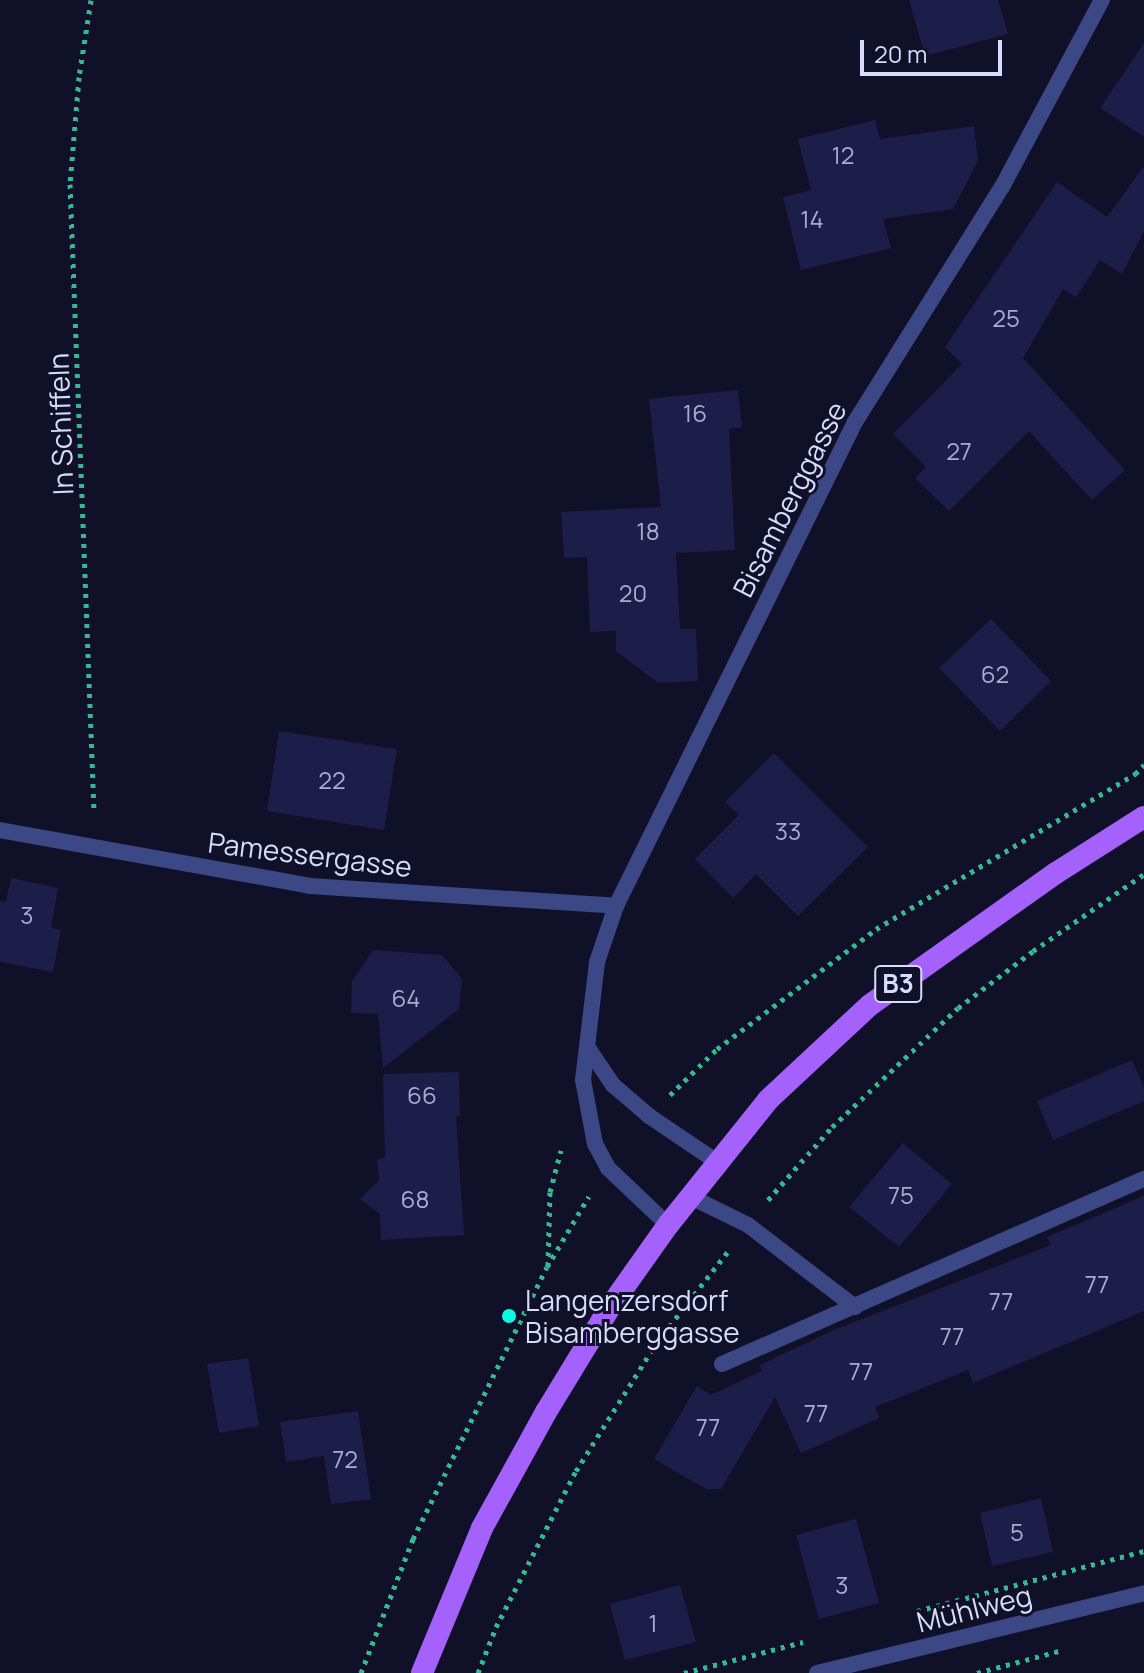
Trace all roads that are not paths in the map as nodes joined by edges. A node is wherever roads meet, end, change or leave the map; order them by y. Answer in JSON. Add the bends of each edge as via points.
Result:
{"nodes":[{"id":1,"x":1102,"y":0,"type":"edge"},
{"id":2,"x":1144,"y":817,"type":"edge"},
{"id":3,"x":0,"y":830,"type":"edge"},
{"id":4,"x":616,"y":906,"type":"junction"},
{"id":5,"x":588,"y":1048,"type":"junction"},
{"id":6,"x":717,"y":1162,"type":"junction"},
{"id":7,"x":1144,"y":1179,"type":"edge"},
{"id":8,"x":689,"y":1196,"type":"junction"},
{"id":9,"x":668,"y":1225,"type":"junction"},
{"id":10,"x":855,"y":1307,"type":"junction"},
{"id":11,"x":722,"y":1364,"type":"dead end"},
{"id":12,"x":1144,"y":1593,"type":"edge"},
{"id":13,"x":422,"y":1673,"type":"edge"},
{"id":14,"x":817,"y":1673,"type":"edge"}],
"edges":[{"from":1,"to":4,"type":"street","name":"Bisamberggasse","via":[[1002,187],[855,422]]},
{"from":2,"to":6,"type":"main road","number":"B3","via":[[962,937],[870,1005],[768,1100]]},
{"from":3,"to":4,"type":"street","name":"Pamessergasse","via":[[310,886]]},
{"from":4,"to":5,"type":"street","name":"Bisamberggasse","via":[[597,962]]},
{"from":5,"to":6,"type":"street","via":[[613,1085]]},
{"from":5,"to":9,"type":"street","name":"Bisamberggasse","via":[[583,1080],[595,1144],[608,1168]]},
{"from":6,"to":8,"type":"main road","number":"B3"},
{"from":7,"to":10,"type":"street"},
{"from":8,"to":9,"type":"main road","number":"B3"},
{"from":8,"to":10,"type":"street","via":[[748,1225]]},
{"from":9,"to":13,"type":"main road","number":"B3","via":[[612,1304],[516,1462],[482,1528]]},
{"from":10,"to":11,"type":"street"},
{"from":12,"to":14,"type":"street","name":"Mühlweg"}]}
